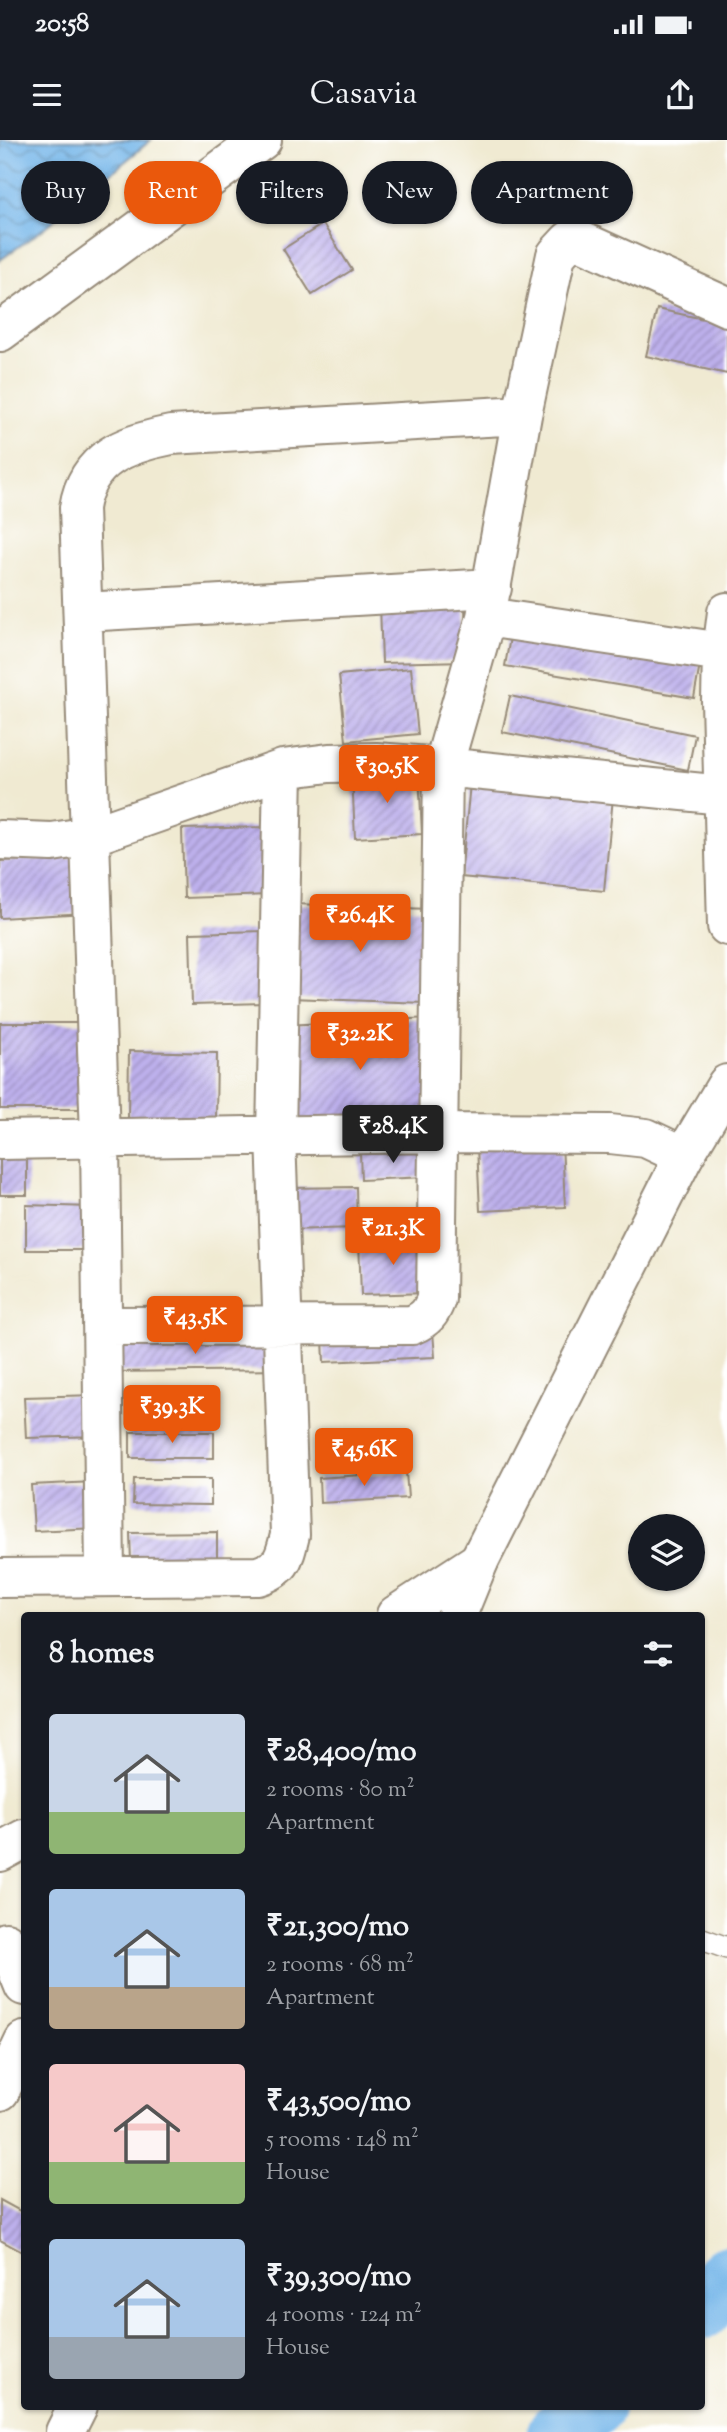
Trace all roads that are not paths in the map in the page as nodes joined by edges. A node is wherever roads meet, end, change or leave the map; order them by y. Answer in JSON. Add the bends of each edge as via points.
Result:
{"nodes":[{"id":1,"x":262,"y":140,"type":"edge"},
{"id":2,"x":727,"y":307,"type":"edge"},
{"id":3,"x":0,"y":332,"type":"edge"},
{"id":4,"x":522,"y":415,"type":"junction"},
{"id":5,"x":489,"y":603,"type":"junction"},
{"id":6,"x":84,"y":612,"type":"junction"},
{"id":7,"x":727,"y":612,"type":"edge"},
{"id":8,"x":722,"y":652,"type":"junction"},
{"id":9,"x":443,"y":767,"type":"junction"},
{"id":10,"x":283,"y":769,"type":"junction"},
{"id":11,"x":723,"y":795,"type":"junction"},
{"id":12,"x":91,"y":836,"type":"junction"},
{"id":13,"x":0,"y":840,"type":"edge"},
{"id":14,"x":727,"y":926,"type":"edge"},
{"id":15,"x":727,"y":1084,"type":"edge"},
{"id":16,"x":438,"y":1133,"type":"junction"},
{"id":17,"x":276,"y":1136,"type":"junction"},
{"id":18,"x":100,"y":1138,"type":"junction"},
{"id":19,"x":0,"y":1140,"type":"edge"},
{"id":20,"x":684,"y":1156,"type":"junction"},
{"id":21,"x":102,"y":1326,"type":"junction"},
{"id":22,"x":283,"y":1326,"type":"junction"},
{"id":23,"x":480,"y":1560,"type":"junction"},
{"id":24,"x":105,"y":1577,"type":"junction"},
{"id":25,"x":0,"y":1578,"type":"edge"},
{"id":26,"x":401,"y":1612,"type":"edge"},
{"id":27,"x":458,"y":1612,"type":"edge"},
{"id":28,"x":21,"y":1841,"type":"edge"},
{"id":29,"x":0,"y":1852,"type":"edge"},
{"id":30,"x":705,"y":1940,"type":"edge"},
{"id":31,"x":6,"y":1942,"type":"dead end"},
{"id":32,"x":727,"y":1948,"type":"edge"},
{"id":33,"x":21,"y":1979,"type":"edge"},
{"id":34,"x":21,"y":2047,"type":"edge"},
{"id":35,"x":0,"y":2091,"type":"edge"},
{"id":36,"x":76,"y":2410,"type":"edge"},
{"id":37,"x":65,"y":2432,"type":"edge"}],
"edges":[{"from":1,"to":3,"type":"street"},
{"from":2,"to":4,"type":"street","via":[[579,240],[569,240],[556,255]]},
{"from":4,"to":5,"type":"street"},
{"from":4,"to":6,"type":"street","via":[[171,435],[137,442],[110,456],[89,475],[82,491]]},
{"from":5,"to":6,"type":"street"},
{"from":5,"to":8,"type":"street"},
{"from":5,"to":9,"type":"street"},
{"from":6,"to":12,"type":"street"},
{"from":7,"to":8,"type":"street"},
{"from":8,"to":11,"type":"street"},
{"from":9,"to":10,"type":"street","via":[[376,762]]},
{"from":9,"to":11,"type":"street"},
{"from":9,"to":16,"type":"street"},
{"from":10,"to":12,"type":"street"},
{"from":10,"to":17,"type":"street"},
{"from":11,"to":14,"type":"street"},
{"from":12,"to":13,"type":"street","via":[[52,842]]},
{"from":12,"to":18,"type":"street"},
{"from":15,"to":20,"type":"street"},
{"from":16,"to":17,"type":"street"},
{"from":16,"to":20,"type":"street","via":[[610,1134],[646,1138]]},
{"from":16,"to":22,"type":"street","via":[[436,1299],[431,1312],[412,1325]]},
{"from":17,"to":18,"type":"street"},
{"from":17,"to":22,"type":"street"},
{"from":18,"to":19,"type":"street"},
{"from":18,"to":21,"type":"street"},
{"from":20,"to":23,"type":"street"},
{"from":21,"to":22,"type":"street"},
{"from":21,"to":24,"type":"street"},
{"from":22,"to":24,"type":"street","via":[[290,1535],[284,1559],[274,1571],[258,1576]]},
{"from":23,"to":26,"type":"street"},
{"from":23,"to":27,"type":"street"},
{"from":24,"to":25,"type":"street"},
{"from":28,"to":29,"type":"street"},
{"from":30,"to":32,"type":"lane"},
{"from":31,"to":33,"type":"street"},
{"from":34,"to":35,"type":"street"},
{"from":36,"to":37,"type":"street"}]}
